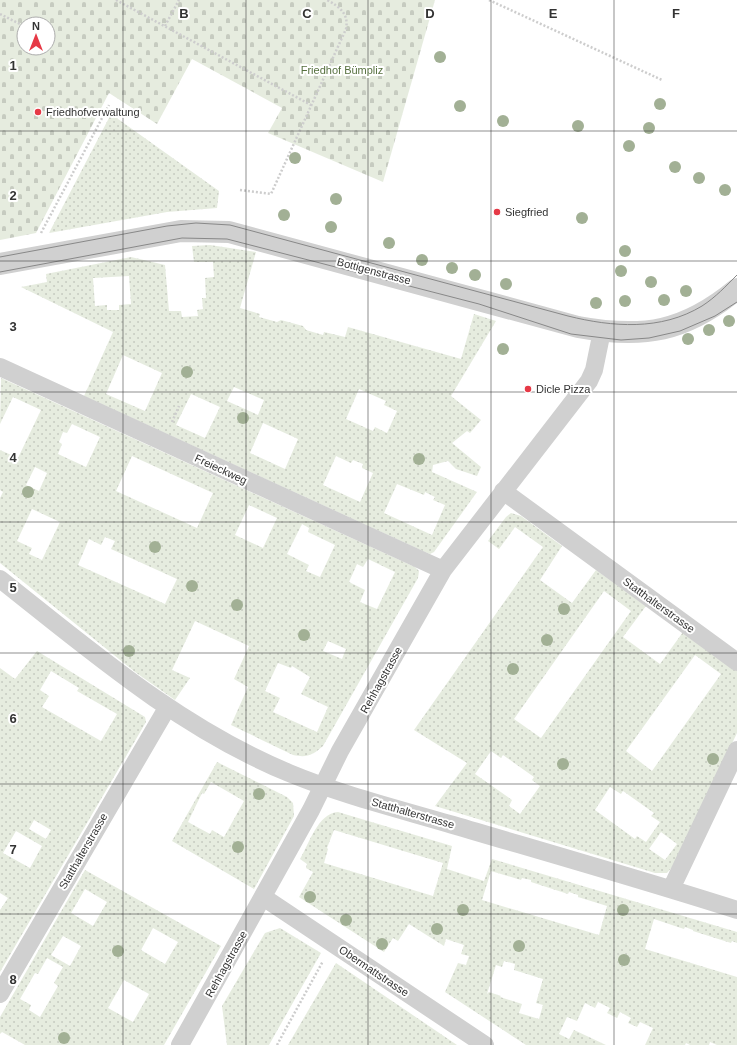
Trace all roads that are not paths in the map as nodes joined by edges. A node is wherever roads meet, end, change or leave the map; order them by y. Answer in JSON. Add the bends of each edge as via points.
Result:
{"nodes":[{"id":1,"x":0,"y":264,"type":"edge"},
{"id":2,"x":737,"y":289,"type":"edge"},
{"id":3,"x":602,"y":331,"type":"junction"},
{"id":4,"x":0,"y":367,"type":"edge"},
{"id":5,"x":503,"y":491,"type":"junction"},
{"id":6,"x":443,"y":570,"type":"junction"},
{"id":7,"x":0,"y":579,"type":"edge"},
{"id":8,"x":737,"y":662,"type":"edge"},
{"id":9,"x":167,"y":708,"type":"junction"},
{"id":10,"x":737,"y":750,"type":"edge"},
{"id":11,"x":323,"y":785,"type":"junction"},
{"id":12,"x":671,"y":889,"type":"junction"},
{"id":13,"x":263,"y":897,"type":"junction"},
{"id":14,"x":737,"y":910,"type":"edge"},
{"id":15,"x":0,"y":994,"type":"edge"},
{"id":16,"x":180,"y":1045,"type":"edge"},
{"id":17,"x":485,"y":1045,"type":"edge"}],
"edges":[{"from":1,"to":3,"type":"street","name":"Bottigenstrasse","via":[[181,231],[229,232],[578,327]]},
{"from":2,"to":3,"type":"street","name":"Bottigenstrasse","via":[[707,311],[682,324],[644,332]]},
{"from":3,"to":5,"type":"street","name":"Rehhagstrasse","via":[[594,370],[589,381]]},
{"from":4,"to":6,"type":"street","name":"Freieckweg"},
{"from":5,"to":6,"type":"street","name":"Rehhagstrasse"},
{"from":5,"to":8,"type":"street","name":"Statthalterstrasse"},
{"from":6,"to":11,"type":"street","name":"Rehhagstrasse"},
{"from":7,"to":9,"type":"street","name":"Statthalterstrasse"},
{"from":9,"to":11,"type":"street","name":"Statthalterstrasse","via":[[213,735],[288,773]]},
{"from":9,"to":15,"type":"street","name":"Statthalterstrasse"},
{"from":10,"to":12,"type":"street"},
{"from":11,"to":12,"type":"street","name":"Statthalterstrasse"},
{"from":11,"to":13,"type":"street","name":"Rehhagstrasse"},
{"from":12,"to":14,"type":"street","name":"Statthalterstrasse"},
{"from":13,"to":16,"type":"street","name":"Rehhagstrasse"},
{"from":13,"to":17,"type":"street","name":"Obermattstrasse"}]}
